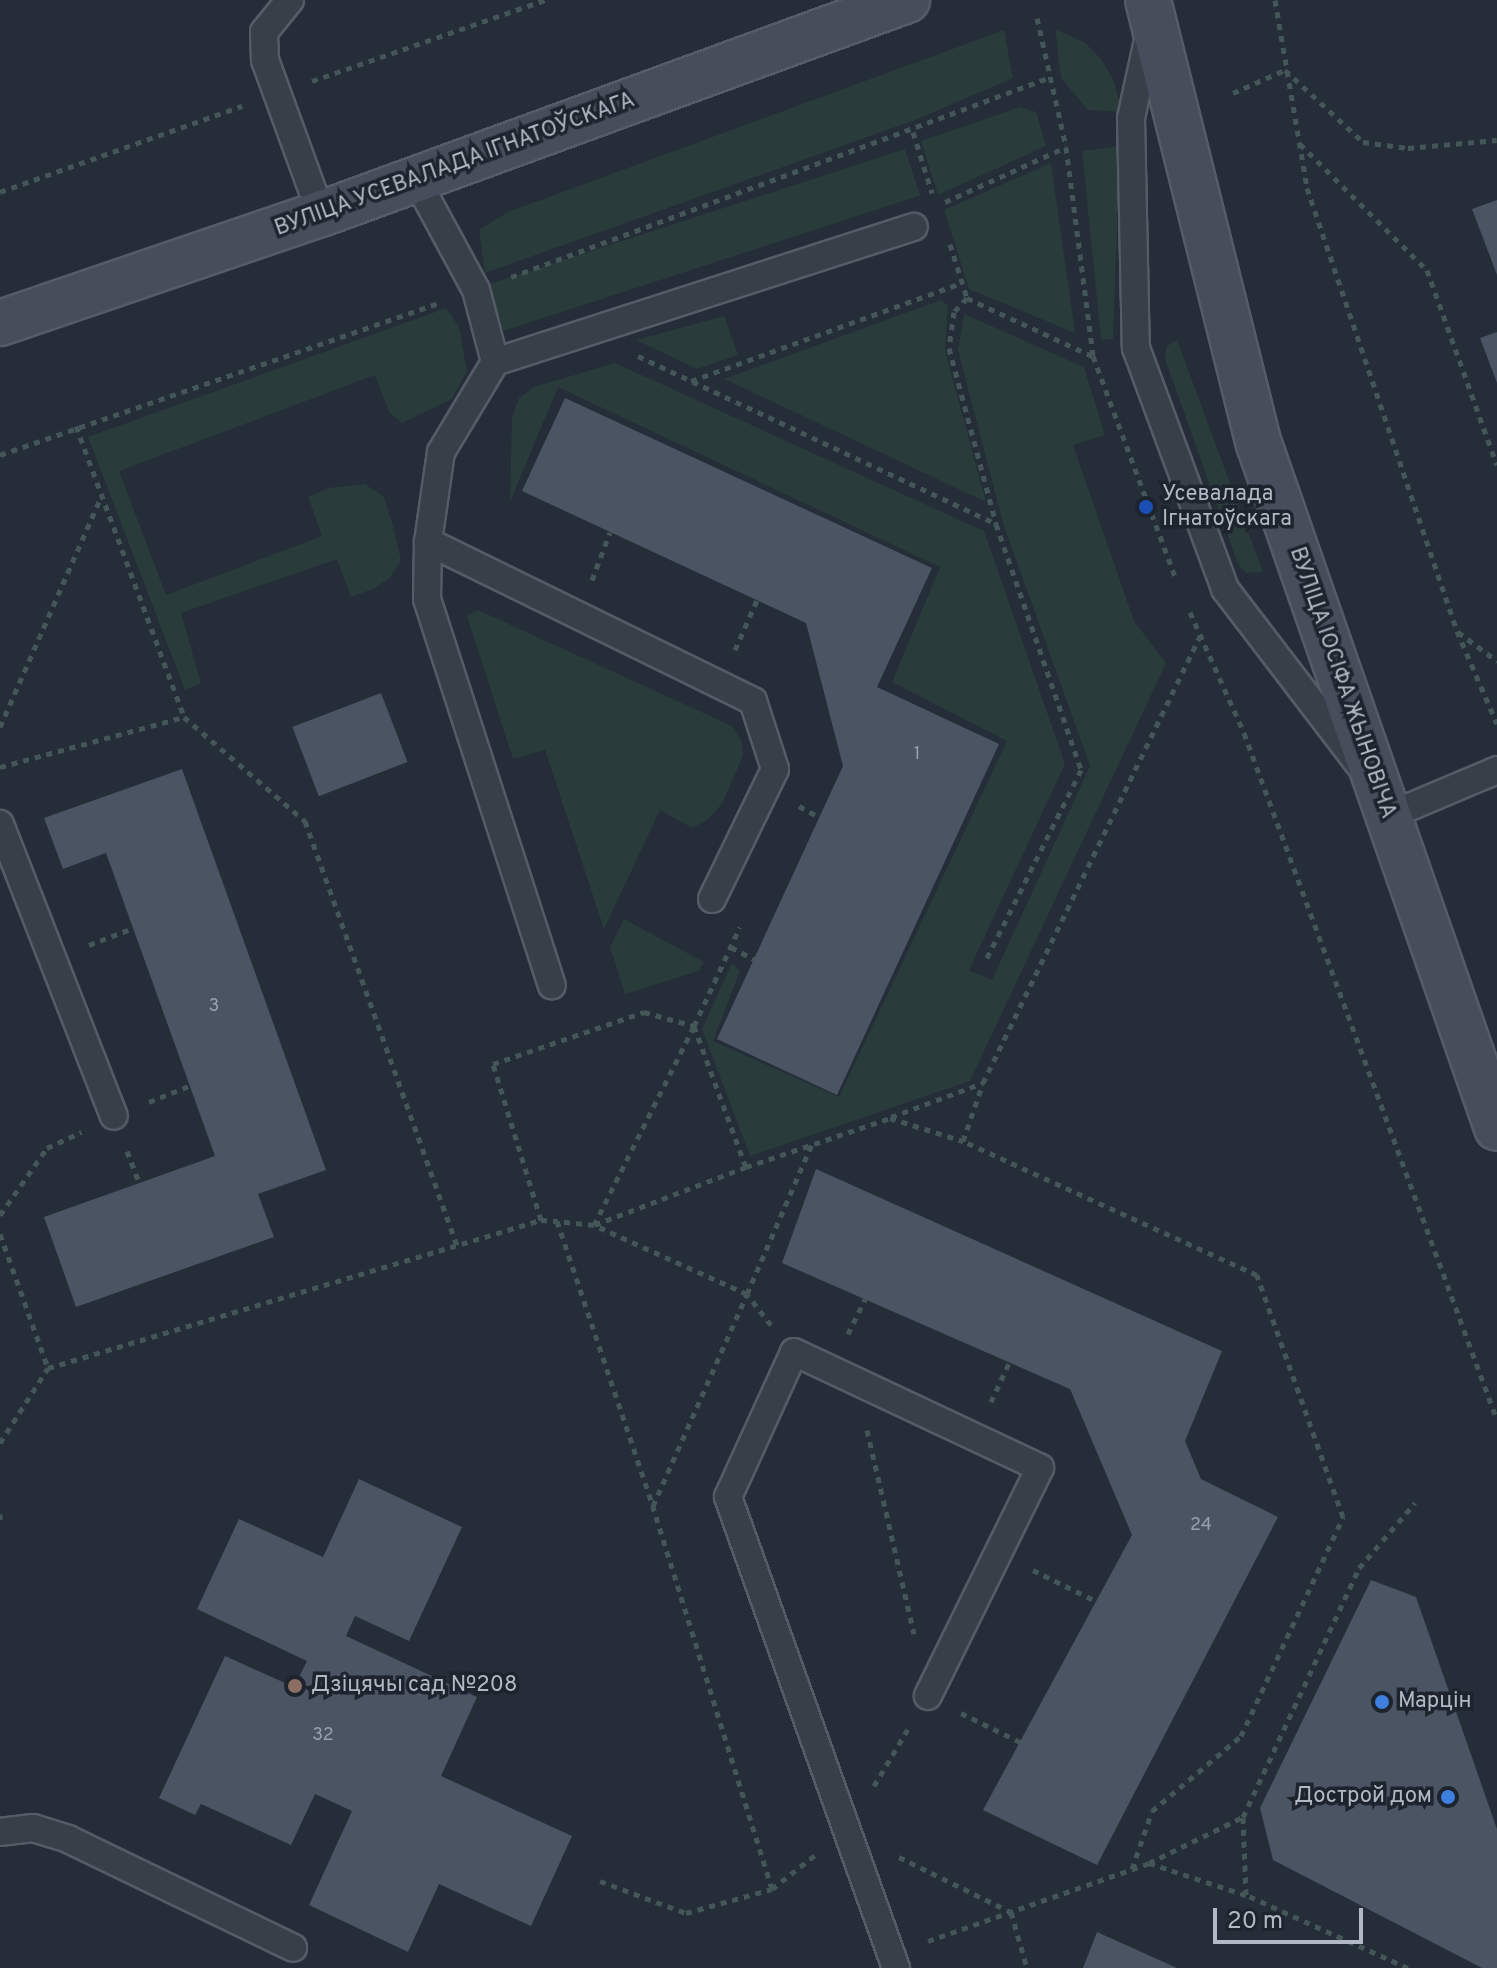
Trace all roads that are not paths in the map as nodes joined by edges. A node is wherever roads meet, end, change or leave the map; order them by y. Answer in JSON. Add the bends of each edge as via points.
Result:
{"nodes":[{"id":1,"x":290,"y":0,"type":"edge"},
{"id":2,"x":907,"y":0,"type":"edge"},
{"id":3,"x":1150,"y":12,"type":"edge"},
{"id":4,"x":416,"y":179,"type":"junction"},
{"id":5,"x":321,"y":214,"type":"junction"},
{"id":6,"x":914,"y":227,"type":"dead end"},
{"id":7,"x":0,"y":323,"type":"edge"},
{"id":8,"x":495,"y":362,"type":"junction"},
{"id":9,"x":428,"y":542,"type":"junction"},
{"id":10,"x":1497,"y":770,"type":"edge"},
{"id":11,"x":1381,"y":802,"type":"junction"},
{"id":12,"x":0,"y":824,"type":"edge"},
{"id":13,"x":712,"y":899,"type":"dead end"},
{"id":14,"x":552,"y":985,"type":"dead end"},
{"id":15,"x":114,"y":1116,"type":"road end"},
{"id":16,"x":1497,"y":1128,"type":"edge"},
{"id":17,"x":928,"y":1696,"type":"road end"},
{"id":18,"x":0,"y":1832,"type":"edge"},
{"id":19,"x":293,"y":1948,"type":"dead end"},
{"id":20,"x":894,"y":1961,"type":"edge"}],
"edges":[{"from":1,"to":5,"type":"lane","via":[[264,32],[265,60]]},
{"from":2,"to":4,"type":"main road","name":"ВУЛІЦА УСЕВАЛАДА ІГНАТОЎСКАГА"},
{"from":3,"to":11,"type":"main road","name":"ВУЛІЦА ІОСІФА ЖЫНОВІЧА","via":[[1259,444]]},
{"from":3,"to":11,"type":"lane","via":[[1131,118],[1136,348],[1225,589]]},
{"from":4,"to":5,"type":"main road","name":"ВУЛІЦА УСЕВАЛАДА ІГНАТОЎСКАГА"},
{"from":4,"to":8,"type":"lane","via":[[476,290]]},
{"from":5,"to":7,"type":"main road","name":"ВУЛІЦА УСЕВАЛАДА ІГНАТОЎСКАГА"},
{"from":6,"to":8,"type":"lane"},
{"from":8,"to":9,"type":"lane","via":[[441,452]]},
{"from":9,"to":13,"type":"lane","via":[[753,701],[775,769]]},
{"from":9,"to":14,"type":"lane","via":[[427,599]]},
{"from":10,"to":11,"type":"lane"},
{"from":11,"to":16,"type":"main road","name":"ВУЛІЦА ІОСІФА ЖЫНОВІЧА"},
{"from":12,"to":15,"type":"lane"},
{"from":17,"to":20,"type":"lane","via":[[1040,1468],[794,1352],[728,1497]]},
{"from":18,"to":19,"type":"lane","via":[[33,1828],[68,1839]]}]}
